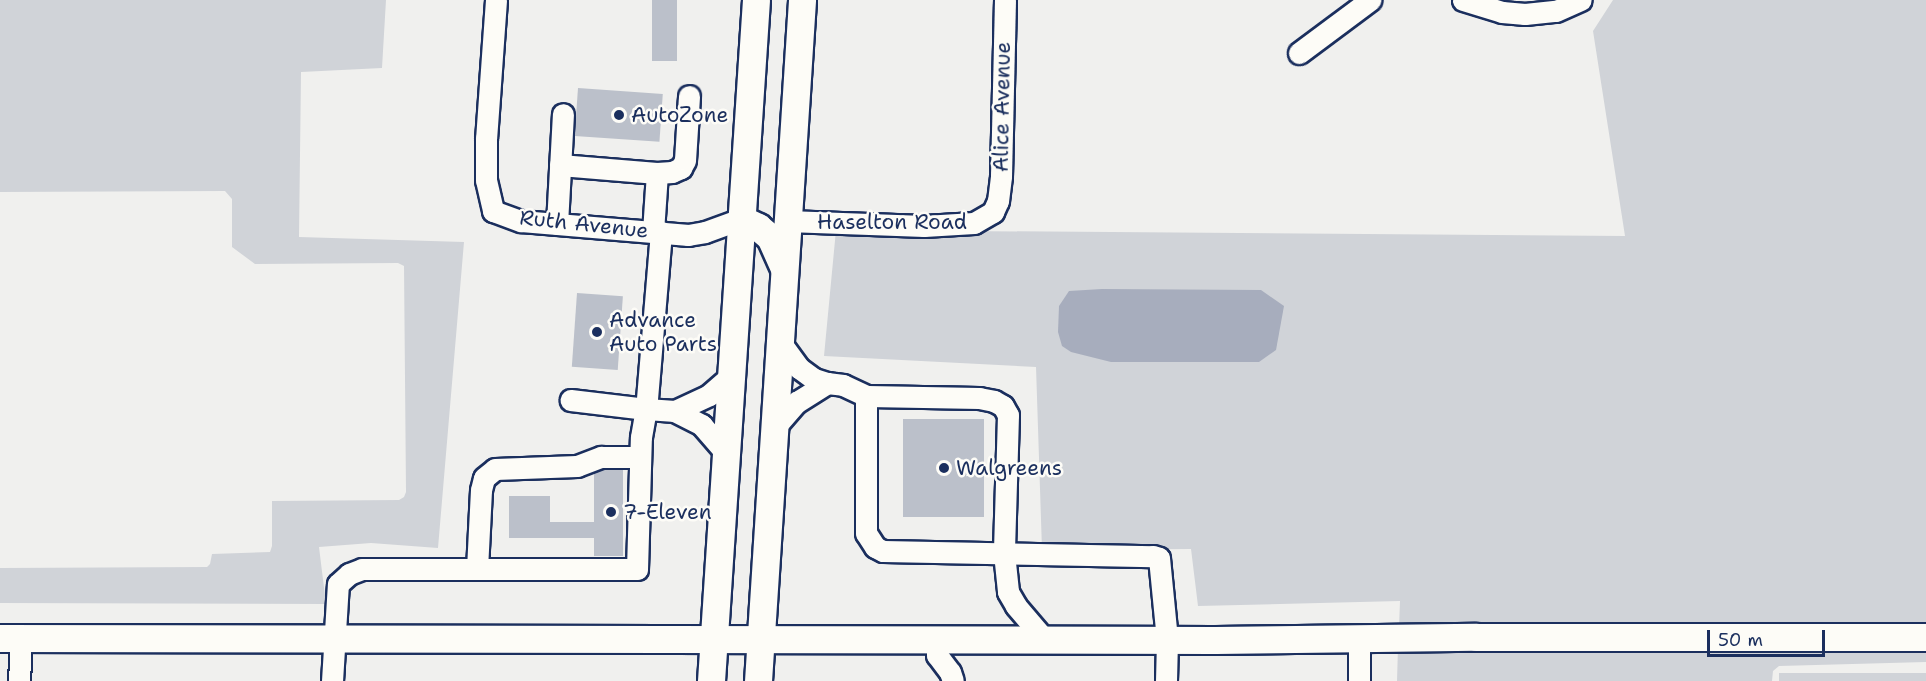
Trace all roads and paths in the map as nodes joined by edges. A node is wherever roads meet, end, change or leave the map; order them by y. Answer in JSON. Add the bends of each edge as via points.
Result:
{"nodes":[{"id":1,"x":496,"y":0,"type":"edge"},
{"id":2,"x":756,"y":0,"type":"edge"},
{"id":3,"x":802,"y":0,"type":"edge"},
{"id":4,"x":1005,"y":0,"type":"edge"},
{"id":5,"x":1370,"y":0,"type":"edge"},
{"id":6,"x":1463,"y":0,"type":"edge"},
{"id":7,"x":1581,"y":0,"type":"edge"},
{"id":8,"x":1299,"y":54,"type":"dead end"},
{"id":9,"x":689,"y":96,"type":"dead end"},
{"id":10,"x":563,"y":114,"type":"dead end"},
{"id":11,"x":560,"y":165,"type":"junction"},
{"id":12,"x":657,"y":172,"type":"junction"},
{"id":13,"x":993,"y":212,"type":"joint"},
{"id":14,"x":741,"y":219,"type":"junction"},
{"id":15,"x":787,"y":221,"type":"junction"},
{"id":16,"x":557,"y":224,"type":"junction"},
{"id":17,"x":657,"y":232,"type":"junction"},
{"id":18,"x":784,"y":269,"type":"junction"},
{"id":19,"x":780,"y":342,"type":"junction"},
{"id":20,"x":730,"y":376,"type":"junction"},
{"id":21,"x":827,"y":383,"type":"junction"},
{"id":22,"x":866,"y":396,"type":"junction"},
{"id":23,"x":571,"y":400,"type":"dead end"},
{"id":24,"x":646,"y":409,"type":"junction"},
{"id":25,"x":675,"y":411,"type":"junction"},
{"id":26,"x":774,"y":428,"type":"junction"},
{"id":27,"x":726,"y":453,"type":"junction"},
{"id":28,"x":640,"y":457,"type":"junction"},
{"id":29,"x":1004,"y":553,"type":"junction"},
{"id":30,"x":477,"y":569,"type":"junction"},
{"id":31,"x":1926,"y":637,"type":"edge"},
{"id":32,"x":11,"y":638,"type":"edge"},
{"id":33,"x":714,"y":638,"type":"junction"},
{"id":34,"x":761,"y":638,"type":"junction"},
{"id":35,"x":1359,"y":638,"type":"junction"},
{"id":36,"x":333,"y":639,"type":"junction"},
{"id":37,"x":937,"y":639,"type":"junction"},
{"id":38,"x":1045,"y":640,"type":"junction"},
{"id":39,"x":1167,"y":640,"type":"junction"},
{"id":40,"x":19,"y":681,"type":"edge"},
{"id":41,"x":332,"y":681,"type":"edge"},
{"id":42,"x":711,"y":681,"type":"edge"},
{"id":43,"x":758,"y":681,"type":"edge"},
{"id":44,"x":953,"y":681,"type":"edge"},
{"id":45,"x":1166,"y":681,"type":"edge"},
{"id":46,"x":1359,"y":681,"type":"edge"}],
"edges":[{"from":1,"to":16,"type":"street","name":"Ruth Avenue","via":[[486,138],[486,180],[493,211],[521,221]]},
{"from":2,"to":14,"type":"main road"},
{"from":3,"to":15,"type":"main road"},
{"from":4,"to":13,"type":"street","name":"Alice Avenue","via":[[1001,176]]},
{"from":5,"to":8,"type":"street"},
{"from":6,"to":7,"type":"street","via":[[1502,12],[1525,14],[1556,11]]},
{"from":9,"to":12,"type":"street","via":[[686,160],[672,172]]},
{"from":10,"to":11,"type":"street"},
{"from":11,"to":12,"type":"street"},
{"from":11,"to":16,"type":"street"},
{"from":12,"to":17,"type":"street"},
{"from":13,"to":15,"type":"street","name":"Haselton Road","via":[[974,223],[924,226]]},
{"from":14,"to":17,"type":"street","name":"Ruth Avenue","via":[[696,233]]},
{"from":14,"to":18,"type":"main road","via":[[770,237]]},
{"from":14,"to":20,"type":"main road"},
{"from":15,"to":18,"type":"main road"},
{"from":16,"to":17,"type":"street","name":"Ruth Avenue"},
{"from":17,"to":24,"type":"street"},
{"from":18,"to":19,"type":"main road"},
{"from":19,"to":21,"type":"street","via":[[799,368]]},
{"from":19,"to":26,"type":"main road"},
{"from":20,"to":25,"type":"street","via":[[709,395]]},
{"from":20,"to":27,"type":"main road"},
{"from":21,"to":22,"type":"street","via":[[843,385]]},
{"from":21,"to":26,"type":"street","via":[[796,402]]},
{"from":22,"to":29,"type":"street","via":[[866,532],[875,547],[883,551]]},
{"from":22,"to":29,"type":"street","via":[[979,398],[1003,406],[1008,415]]},
{"from":23,"to":24,"type":"street"},
{"from":24,"to":25,"type":"street"},
{"from":24,"to":28,"type":"street"},
{"from":25,"to":27,"type":"street","via":[[702,425]]},
{"from":26,"to":34,"type":"main road"},
{"from":27,"to":33,"type":"main road"},
{"from":28,"to":30,"type":"street","via":[[601,457],[577,466],[495,469],[484,478],[481,489]]},
{"from":28,"to":30,"type":"street","via":[[637,569]]},
{"from":29,"to":38,"type":"street","via":[[1008,592]]},
{"from":29,"to":39,"type":"street","via":[[1159,558]]},
{"from":30,"to":36,"type":"street","via":[[362,570],[349,574],[338,584]]},
{"from":31,"to":35,"type":"main road"},
{"from":32,"to":36,"type":"main road"},
{"from":32,"to":40,"type":"street"},
{"from":33,"to":34,"type":"main road"},
{"from":33,"to":36,"type":"main road"},
{"from":33,"to":42,"type":"main road"},
{"from":34,"to":37,"type":"main road"},
{"from":34,"to":43,"type":"main road"},
{"from":35,"to":39,"type":"main road"},
{"from":35,"to":46,"type":"street"},
{"from":36,"to":41,"type":"street"},
{"from":37,"to":38,"type":"main road"},
{"from":37,"to":44,"type":"street","via":[[937,655]]},
{"from":38,"to":39,"type":"main road"},
{"from":39,"to":45,"type":"street"}]}
